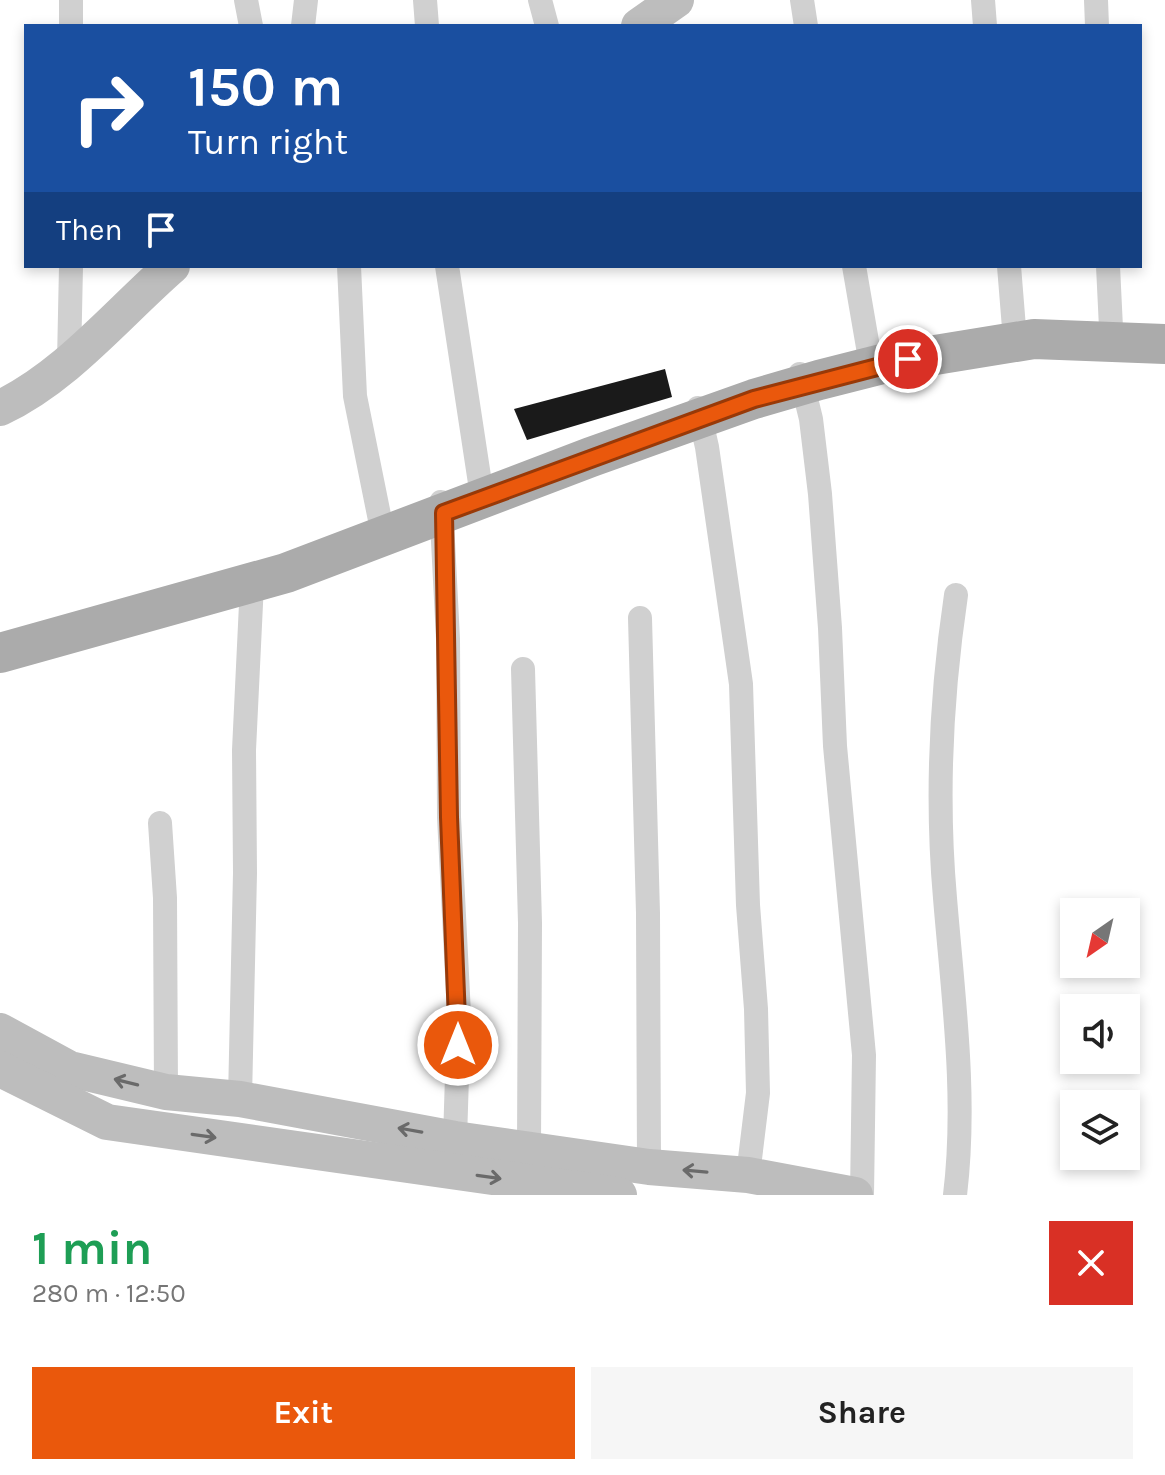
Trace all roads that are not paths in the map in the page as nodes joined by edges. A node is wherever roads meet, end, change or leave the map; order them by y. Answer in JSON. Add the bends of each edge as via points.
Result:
{"nodes":[{"id":1,"x":71,"y":0,"type":"edge"},
{"id":2,"x":246,"y":0,"type":"edge"},
{"id":3,"x":306,"y":0,"type":"edge"},
{"id":4,"x":425,"y":0,"type":"edge"},
{"id":5,"x":540,"y":0,"type":"edge"},
{"id":6,"x":676,"y":0,"type":"edge"},
{"id":7,"x":802,"y":0,"type":"edge"},
{"id":8,"x":983,"y":0,"type":"edge"},
{"id":9,"x":1096,"y":0,"type":"edge"},
{"id":10,"x":71,"y":24,"type":"edge"},
{"id":11,"x":251,"y":24,"type":"edge"},
{"id":12,"x":303,"y":24,"type":"edge"},
{"id":13,"x":427,"y":24,"type":"edge"},
{"id":14,"x":546,"y":24,"type":"edge"},
{"id":15,"x":642,"y":24,"type":"edge"},
{"id":16,"x":806,"y":24,"type":"edge"},
{"id":17,"x":985,"y":24,"type":"edge"},
{"id":18,"x":1097,"y":24,"type":"edge"},
{"id":19,"x":71,"y":268,"type":"edge"},
{"id":20,"x":170,"y":268,"type":"edge"},
{"id":21,"x":349,"y":268,"type":"edge"},
{"id":22,"x":447,"y":268,"type":"edge"},
{"id":23,"x":854,"y":268,"type":"edge"},
{"id":24,"x":1009,"y":268,"type":"edge"},
{"id":25,"x":1108,"y":268,"type":"edge"},
{"id":26,"x":1014,"y":328,"type":"junction"},
{"id":27,"x":1111,"y":328,"type":"junction"},
{"id":28,"x":1165,"y":330,"type":"edge"},
{"id":29,"x":1165,"y":344,"type":"edge"},
{"id":30,"x":869,"y":353,"type":"junction"},
{"id":31,"x":69,"y":361,"type":"junction"},
{"id":32,"x":801,"y":379,"type":"junction"},
{"id":33,"x":0,"y":408,"type":"edge"},
{"id":34,"x":699,"y":412,"type":"junction"},
{"id":35,"x":480,"y":483,"type":"junction"},
{"id":36,"x":442,"y":505,"type":"junction"},
{"id":37,"x":380,"y":520,"type":"junction"},
{"id":38,"x":252,"y":583,"type":"junction"},
{"id":39,"x":956,"y":595,"type":"dead end"},
{"id":40,"x":640,"y":618,"type":"dead end"},
{"id":41,"x":0,"y":636,"type":"edge"},
{"id":42,"x":0,"y":653,"type":"edge"},
{"id":43,"x":523,"y":669,"type":"dead end"},
{"id":44,"x":160,"y":823,"type":"dead end"},
{"id":45,"x":0,"y":1031,"type":"edge"},
{"id":46,"x":0,"y":1069,"type":"edge"},
{"id":47,"x":166,"y":1092,"type":"junction"},
{"id":48,"x":240,"y":1099,"type":"junction"},
{"id":49,"x":455,"y":1139,"type":"junction"},
{"id":50,"x":529,"y":1149,"type":"junction"},
{"id":51,"x":649,"y":1167,"type":"junction"},
{"id":52,"x":748,"y":1175,"type":"junction"},
{"id":53,"x":619,"y":1195,"type":"edge"},
{"id":54,"x":855,"y":1195,"type":"edge"},
{"id":55,"x":862,"y":1195,"type":"edge"},
{"id":56,"x":955,"y":1195,"type":"edge"}],
"edges":[{"from":1,"to":10,"type":"street"},
{"from":2,"to":11,"type":"street"},
{"from":3,"to":12,"type":"street"},
{"from":4,"to":13,"type":"street"},
{"from":5,"to":14,"type":"street"},
{"from":6,"to":15,"type":"main road"},
{"from":7,"to":16,"type":"street"},
{"from":8,"to":17,"type":"street"},
{"from":9,"to":18,"type":"street"},
{"from":19,"to":31,"type":"street"},
{"from":20,"to":31,"type":"main road"},
{"from":21,"to":37,"type":"street","via":[[355,396]]},
{"from":22,"to":35,"type":"street"},
{"from":23,"to":30,"type":"street"},
{"from":24,"to":26,"type":"street"},
{"from":25,"to":27,"type":"street"},
{"from":26,"to":27,"type":"main road"},
{"from":26,"to":30,"type":"main road"},
{"from":27,"to":28,"type":"main road"},
{"from":29,"to":32,"type":"main road","via":[[1034,339]]},
{"from":30,"to":32,"type":"main road"},
{"from":31,"to":33,"type":"main road","via":[[24,397]]},
{"from":32,"to":34,"type":"main road"},
{"from":32,"to":55,"type":"street","via":[[820,494],[835,746],[864,1055]]},
{"from":34,"to":35,"type":"main road"},
{"from":34,"to":36,"type":"main road"},
{"from":34,"to":52,"type":"street","via":[[741,684],[758,1093]]},
{"from":35,"to":36,"type":"main road"},
{"from":36,"to":37,"type":"main road"},
{"from":36,"to":38,"type":"main road"},
{"from":36,"to":49,"type":"street","via":[[459,1014]]},
{"from":37,"to":41,"type":"main road","via":[[305,549]]},
{"from":38,"to":42,"type":"main road"},
{"from":38,"to":48,"type":"street","via":[[244,750]]},
{"from":39,"to":56,"type":"street","via":[[939,776],[958,1073]]},
{"from":40,"to":51,"type":"street"},
{"from":43,"to":50,"type":"street"},
{"from":44,"to":47,"type":"street"},
{"from":47,"to":45,"type":"main road","one_way":true,"via":[[70,1069]]},
{"from":46,"to":53,"type":"main road","one_way":true,"via":[[107,1122]]},
{"from":47,"to":48,"type":"main road"},
{"from":49,"to":48,"type":"main road","one_way":true},
{"from":49,"to":50,"type":"main road"},
{"from":50,"to":51,"type":"main road"},
{"from":52,"to":51,"type":"main road","one_way":true},
{"from":52,"to":54,"type":"main road"}]}
